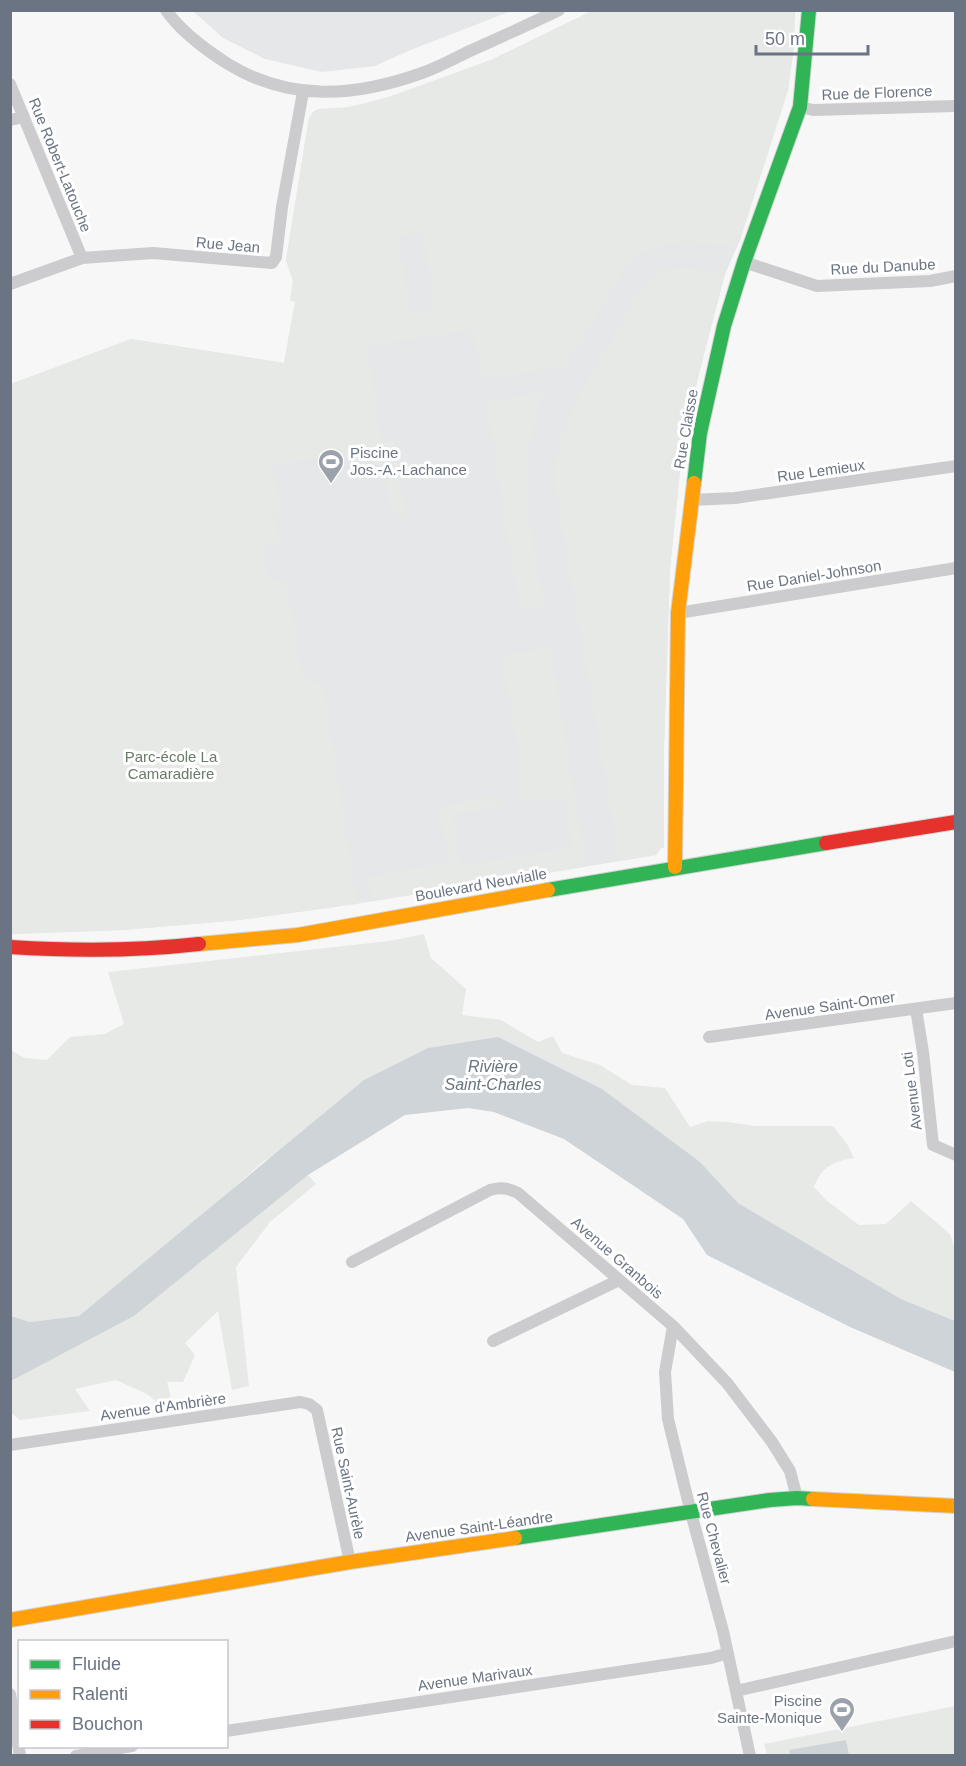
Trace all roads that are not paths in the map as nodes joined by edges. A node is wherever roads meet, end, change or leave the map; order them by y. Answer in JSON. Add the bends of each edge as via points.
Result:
{"nodes":[{"id":1,"x":166,"y":10,"type":"edge"},
{"id":2,"x":559,"y":10,"type":"edge"},
{"id":3,"x":809,"y":10,"type":"edge"},
{"id":4,"x":10,"y":84,"type":"edge"},
{"id":5,"x":303,"y":92,"type":"junction"},
{"id":6,"x":956,"y":106,"type":"edge"},
{"id":7,"x":800,"y":107,"type":"junction"},
{"id":8,"x":24,"y":117,"type":"junction"},
{"id":9,"x":10,"y":120,"type":"edge"},
{"id":10,"x":82,"y":258,"type":"junction"},
{"id":11,"x":744,"y":262,"type":"junction"},
{"id":12,"x":956,"y":276,"type":"edge"},
{"id":13,"x":10,"y":284,"type":"edge"},
{"id":14,"x":956,"y":466,"type":"edge"},
{"id":15,"x":691,"y":500,"type":"junction"},
{"id":16,"x":956,"y":568,"type":"edge"},
{"id":17,"x":678,"y":613,"type":"junction"},
{"id":18,"x":956,"y":822,"type":"edge"},
{"id":19,"x":675,"y":867,"type":"junction"},
{"id":20,"x":10,"y":948,"type":"edge"},
{"id":21,"x":956,"y":1003,"type":"edge"},
{"id":22,"x":916,"y":1009,"type":"junction"},
{"id":23,"x":709,"y":1037,"type":"dead end"},
{"id":24,"x":956,"y":1155,"type":"edge"},
{"id":25,"x":352,"y":1262,"type":"dead end"},
{"id":26,"x":619,"y":1280,"type":"junction"},
{"id":27,"x":673,"y":1326,"type":"junction"},
{"id":28,"x":493,"y":1341,"type":"dead end"},
{"id":29,"x":317,"y":1410,"type":"joint"},
{"id":30,"x":10,"y":1445,"type":"edge"},
{"id":31,"x":797,"y":1498,"type":"junction"},
{"id":32,"x":956,"y":1506,"type":"edge"},
{"id":33,"x":691,"y":1513,"type":"junction"},
{"id":34,"x":350,"y":1562,"type":"junction"},
{"id":35,"x":10,"y":1620,"type":"edge"},
{"id":36,"x":956,"y":1641,"type":"edge"},
{"id":37,"x":728,"y":1653,"type":"junction"},
{"id":38,"x":736,"y":1691,"type":"junction"},
{"id":39,"x":10,"y":1694,"type":"edge"},
{"id":40,"x":228,"y":1731,"type":"edge"},
{"id":41,"x":18,"y":1743,"type":"edge"},
{"id":42,"x":120,"y":1748,"type":"edge"},
{"id":43,"x":76,"y":1755,"type":"edge"},
{"id":44,"x":750,"y":1755,"type":"edge"}],
"edges":[{"from":1,"to":5,"type":"street","via":[[212,54],[232,66],[273,85]]},
{"from":2,"to":5,"type":"street","via":[[422,73],[354,90]]},
{"from":3,"to":7,"type":"street","name":"Rue Claisse"},
{"from":4,"to":8,"type":"street","name":"Rue Robert-Latouche"},
{"from":5,"to":10,"type":"street","name":"Rue Jean","via":[[272,263],[153,253]]},
{"from":6,"to":7,"type":"street","name":"Rue de Florence","via":[[813,110]]},
{"from":7,"to":11,"type":"street","name":"Rue Claisse"},
{"from":8,"to":9,"type":"street"},
{"from":8,"to":10,"type":"street","name":"Rue Robert-Latouche"},
{"from":10,"to":13,"type":"street","name":"Rue Jean"},
{"from":11,"to":12,"type":"street","name":"Rue du Danube","via":[[817,286],[930,281]]},
{"from":11,"to":15,"type":"street","name":"Rue Claisse","via":[[714,369]]},
{"from":14,"to":15,"type":"street","name":"Rue Lemieux","via":[[735,498]]},
{"from":15,"to":17,"type":"street","name":"Rue Claisse"},
{"from":16,"to":17,"type":"street","name":"Rue Daniel-Johnson"},
{"from":17,"to":19,"type":"street","name":"Rue Claisse"},
{"from":18,"to":19,"type":"street","name":"Boulevard Neuvialle"},
{"from":19,"to":20,"type":"street","name":"Boulevard Neuvialle","via":[[298,935],[173,947]]},
{"from":21,"to":22,"type":"street","name":"Avenue Saint-Omer"},
{"from":22,"to":23,"type":"street","name":"Avenue Saint-Omer"},
{"from":22,"to":24,"type":"street","name":"Avenue Loti","via":[[933,1145]]},
{"from":25,"to":26,"type":"street","name":"Avenue Granbois","via":[[499,1187],[518,1193]]},
{"from":26,"to":27,"type":"street","name":"Avenue Granbois"},
{"from":26,"to":28,"type":"street"},
{"from":27,"to":31,"type":"street","name":"Avenue Granbois","via":[[727,1383],[772,1442],[790,1471]]},
{"from":27,"to":33,"type":"street","name":"Rue Chevalier","via":[[665,1372],[666,1403]]},
{"from":29,"to":30,"type":"street","name":"Avenue d'Ambrière","via":[[300,1402]]},
{"from":29,"to":34,"type":"street","name":"Rue Saint-Aurèle"},
{"from":31,"to":32,"type":"street","name":"Avenue Saint-Léandre"},
{"from":31,"to":33,"type":"street","name":"Avenue Saint-Léandre"},
{"from":33,"to":34,"type":"street","name":"Avenue Saint-Léandre"},
{"from":33,"to":37,"type":"street","name":"Rue Chevalier"},
{"from":34,"to":35,"type":"street","name":"Avenue Saint-Léandre"},
{"from":36,"to":38,"type":"street"},
{"from":37,"to":38,"type":"street","name":"Rue Chevalier"},
{"from":37,"to":40,"type":"street","name":"Avenue Marivaux"},
{"from":38,"to":44,"type":"street","name":"Rue Chevalier"},
{"from":39,"to":41,"type":"street"},
{"from":42,"to":43,"type":"street"}]}
